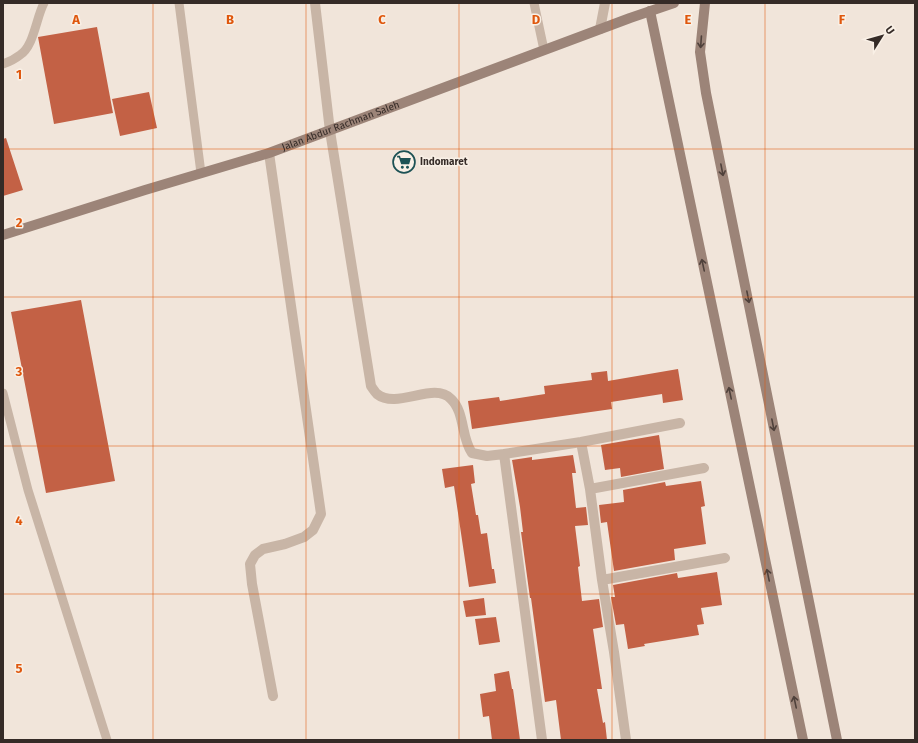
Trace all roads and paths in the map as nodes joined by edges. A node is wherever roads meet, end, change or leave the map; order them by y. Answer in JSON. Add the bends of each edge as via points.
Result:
{"nodes":[{"id":1,"x":44,"y":3,"type":"edge"},
{"id":2,"x":179,"y":3,"type":"edge"},
{"id":3,"x":315,"y":3,"type":"edge"},
{"id":4,"x":534,"y":3,"type":"edge"},
{"id":5,"x":605,"y":3,"type":"edge"},
{"id":6,"x":674,"y":3,"type":"edge"},
{"id":7,"x":704,"y":3,"type":"edge"},
{"id":8,"x":650,"y":11,"type":"junction"},
{"id":9,"x":600,"y":29,"type":"junction"},
{"id":10,"x":544,"y":50,"type":"junction"},
{"id":11,"x":3,"y":64,"type":"edge"},
{"id":12,"x":330,"y":131,"type":"junction"},
{"id":13,"x":269,"y":153,"type":"junction"},
{"id":14,"x":201,"y":173,"type":"junction"},
{"id":15,"x":3,"y":235,"type":"edge"},
{"id":16,"x":3,"y":393,"type":"edge"},
{"id":17,"x":680,"y":423,"type":"dead end"},
{"id":18,"x":581,"y":442,"type":"junction"},
{"id":19,"x":504,"y":454,"type":"junction"},
{"id":20,"x":704,"y":468,"type":"dead end"},
{"id":21,"x":590,"y":489,"type":"junction"},
{"id":22,"x":725,"y":558,"type":"dead end"},
{"id":23,"x":602,"y":580,"type":"junction"},
{"id":24,"x":273,"y":696,"type":"dead end"},
{"id":25,"x":107,"y":740,"type":"edge"},
{"id":26,"x":542,"y":740,"type":"edge"},
{"id":27,"x":626,"y":740,"type":"edge"},
{"id":28,"x":803,"y":740,"type":"edge"},
{"id":29,"x":837,"y":740,"type":"edge"}],
"edges":[{"from":1,"to":11,"type":"lane","via":[[26,49],[21,55]]},
{"from":2,"to":14,"type":"lane"},
{"from":3,"to":12,"type":"street"},
{"from":4,"to":10,"type":"lane"},
{"from":5,"to":9,"type":"street"},
{"from":6,"to":8,"type":"street","name":"Jalan Abdur Rachman Saleh"},
{"from":7,"to":29,"type":"street","one_way":true,"via":[[700,52],[706,94]]},
{"from":8,"to":9,"type":"street","name":"Jalan Abdur Rachman Saleh"},
{"from":28,"to":8,"type":"street","one_way":true},
{"from":9,"to":10,"type":"street","name":"Jalan Abdur Rachman Saleh"},
{"from":10,"to":12,"type":"street","name":"Jalan Abdur Rachman Saleh"},
{"from":12,"to":13,"type":"street","name":"Jalan Abdur Rachman Saleh"},
{"from":12,"to":19,"type":"street","via":[[371,386],[377,394],[387,398],[400,399],[435,392],[445,394],[458,408],[472,453],[487,456]]},
{"from":13,"to":14,"type":"street","name":"Jalan Abdur Rachman Saleh"},
{"from":13,"to":24,"type":"street","via":[[321,514],[313,530],[304,537],[263,549],[255,554],[250,564]]},
{"from":14,"to":15,"type":"street","name":"Jalan Abdur Rachman Saleh"},
{"from":16,"to":25,"type":"lane","via":[[28,490]]},
{"from":17,"to":18,"type":"street"},
{"from":18,"to":19,"type":"street"},
{"from":18,"to":21,"type":"street"},
{"from":19,"to":26,"type":"street"},
{"from":20,"to":21,"type":"street"},
{"from":21,"to":23,"type":"street"},
{"from":22,"to":23,"type":"street"},
{"from":23,"to":27,"type":"street"}]}
